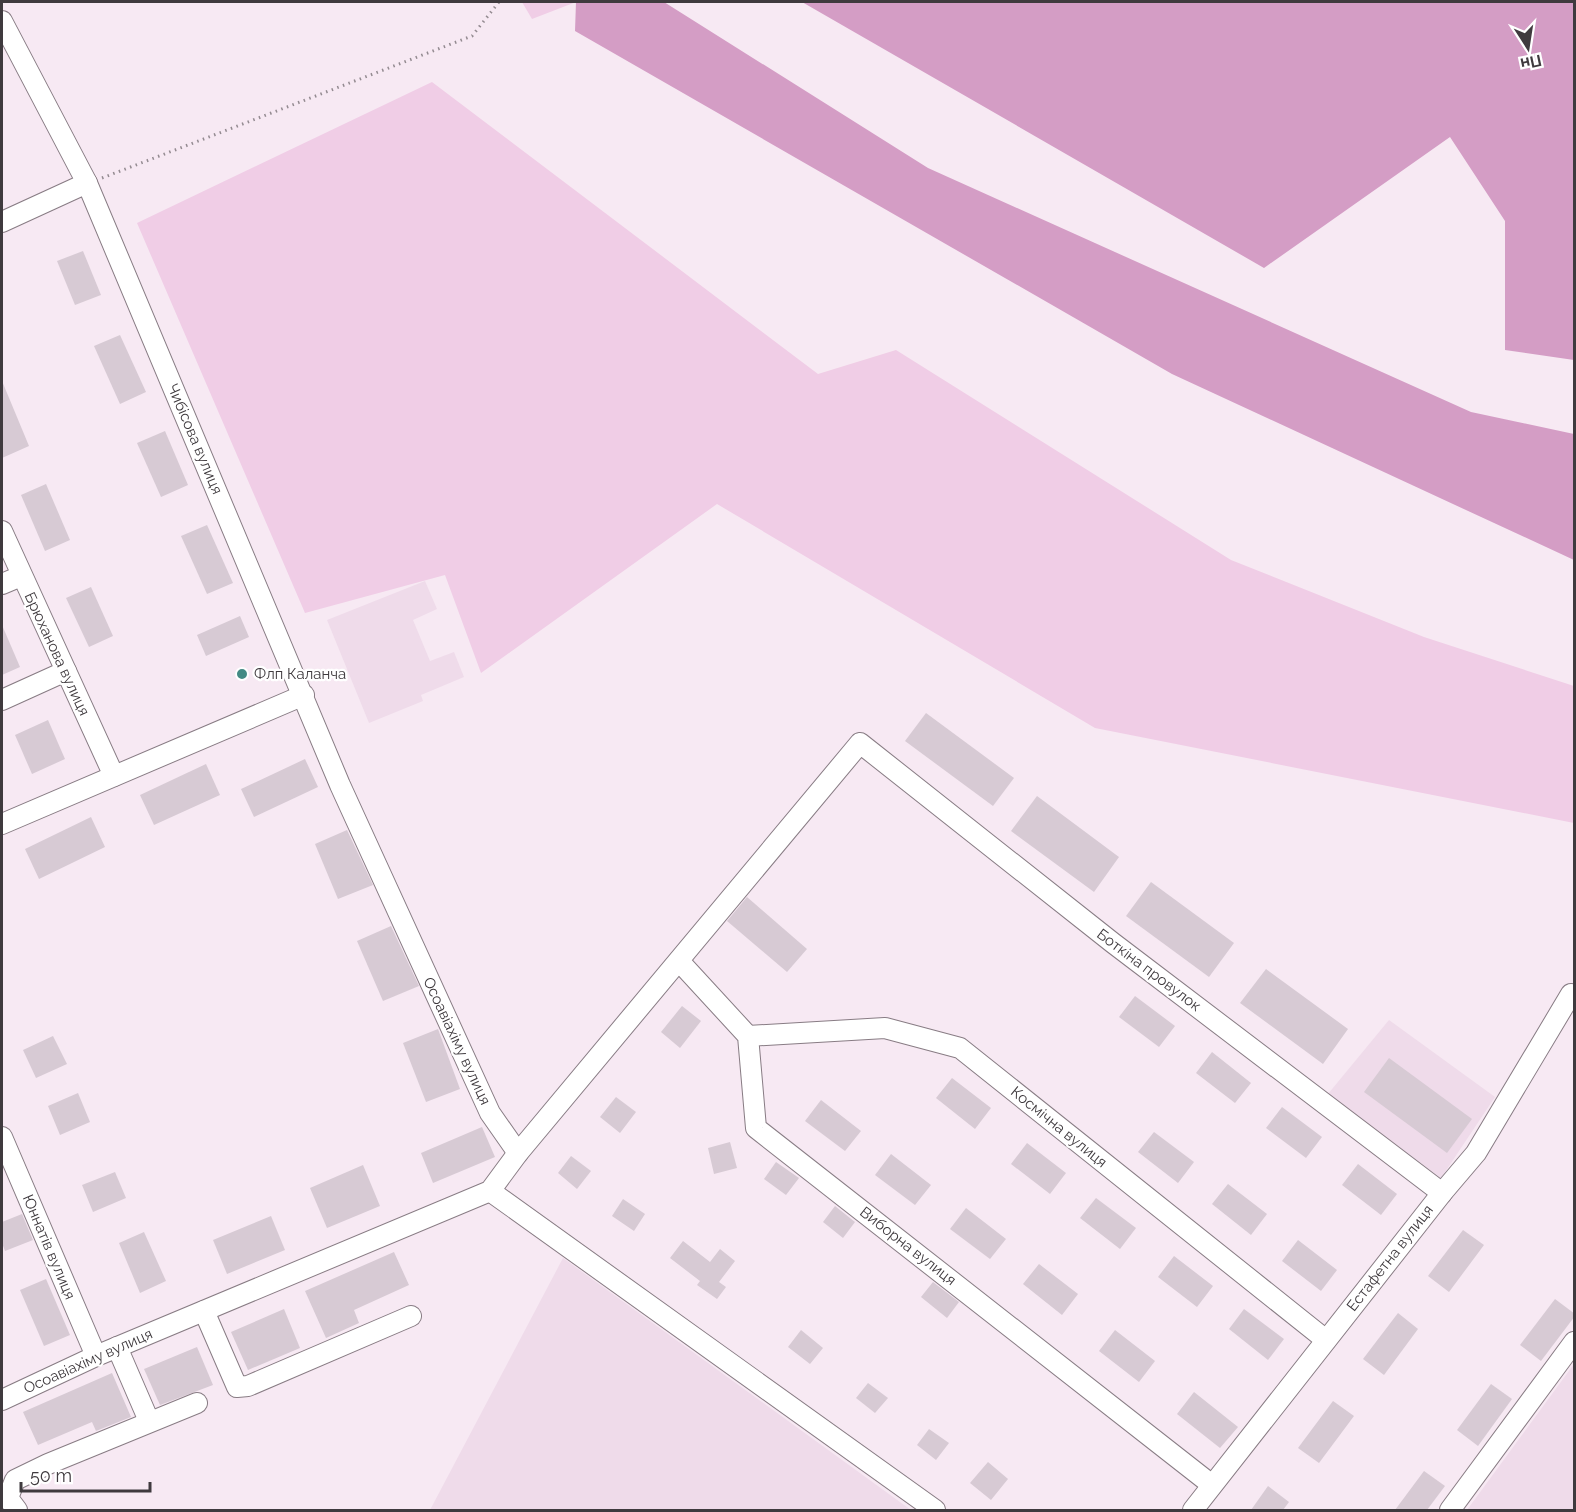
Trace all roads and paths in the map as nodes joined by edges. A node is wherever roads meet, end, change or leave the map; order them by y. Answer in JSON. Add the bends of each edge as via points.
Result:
{"nodes":[{"id":1,"x":499,"y":2,"type":"edge"},
{"id":2,"x":2,"y":21,"type":"edge"},
{"id":3,"x":87,"y":183,"type":"junction"},
{"id":4,"x":2,"y":222,"type":"edge"},
{"id":5,"x":2,"y":531,"type":"edge"},
{"id":6,"x":21,"y":576,"type":"junction"},
{"id":7,"x":2,"y":585,"type":"edge"},
{"id":8,"x":66,"y":671,"type":"junction"},
{"id":9,"x":304,"y":695,"type":"junction"},
{"id":10,"x":2,"y":700,"type":"edge"},
{"id":11,"x":114,"y":776,"type":"junction"},
{"id":12,"x":2,"y":824,"type":"edge"},
{"id":13,"x":679,"y":961,"type":"junction"},
{"id":14,"x":1573,"y":996,"type":"edge"},
{"id":15,"x":748,"y":1036,"type":"junction"},
{"id":16,"x":2,"y":1137,"type":"edge"},
{"id":17,"x":518,"y":1153,"type":"junction"},
{"id":18,"x":490,"y":1191,"type":"junction"},
{"id":19,"x":1442,"y":1193,"type":"junction"},
{"id":20,"x":204,"y":1311,"type":"junction"},
{"id":21,"x":411,"y":1316,"type":"dead end"},
{"id":22,"x":1326,"y":1340,"type":"junction"},
{"id":23,"x":1575,"y":1342,"type":"edge"},
{"id":24,"x":117,"y":1347,"type":"junction"},
{"id":25,"x":96,"y":1356,"type":"junction"},
{"id":26,"x":2,"y":1400,"type":"edge"},
{"id":27,"x":197,"y":1403,"type":"dead end"},
{"id":28,"x":149,"y":1421,"type":"junction"},
{"id":29,"x":1212,"y":1485,"type":"junction"},
{"id":30,"x":17,"y":1510,"type":"edge"},
{"id":31,"x":935,"y":1510,"type":"edge"},
{"id":32,"x":1193,"y":1510,"type":"edge"},
{"id":33,"x":1450,"y":1510,"type":"edge"}],
"edges":[{"from":1,"to":3,"type":"path","via":[[472,36]]},
{"from":2,"to":3,"type":"street","name":"Чибісова вулиця"},
{"from":3,"to":4,"type":"street"},
{"from":3,"to":9,"type":"street","name":"Чибісова вулиця"},
{"from":5,"to":6,"type":"street","name":"Брюханова вулиця"},
{"from":6,"to":7,"type":"street"},
{"from":6,"to":8,"type":"street","name":"Брюханова вулиця"},
{"from":8,"to":10,"type":"street"},
{"from":8,"to":11,"type":"street","name":"Брюханова вулиця"},
{"from":9,"to":11,"type":"street"},
{"from":9,"to":17,"type":"street","name":"Осоавіахіму вулиця","via":[[340,785],[490,1113]]},
{"from":11,"to":12,"type":"street"},
{"from":13,"to":15,"type":"street"},
{"from":13,"to":17,"type":"street"},
{"from":13,"to":19,"type":"street","name":"Боткіна провулок","via":[[860,743],[1113,943]]},
{"from":14,"to":19,"type":"street","name":"Естафетна вулиця","via":[[1476,1153]]},
{"from":15,"to":22,"type":"street","name":"Космічна вулиця","via":[[885,1028],[960,1048]]},
{"from":15,"to":29,"type":"street","name":"Виборна вулиця","via":[[756,1128]]},
{"from":16,"to":25,"type":"street","name":"Юннатів вулиця"},
{"from":17,"to":18,"type":"street"},
{"from":18,"to":20,"type":"street","name":"Осоавіахіму вулиця"},
{"from":18,"to":31,"type":"street"},
{"from":19,"to":22,"type":"street","name":"Естафетна вулиця"},
{"from":20,"to":21,"type":"street","via":[[237,1387],[248,1386]]},
{"from":20,"to":24,"type":"street","name":"Осоавіахіму вулиця"},
{"from":22,"to":29,"type":"street","name":"Естафетна вулиця"},
{"from":23,"to":33,"type":"street"},
{"from":24,"to":25,"type":"street","name":"Осоавіахіму вулиця"},
{"from":24,"to":28,"type":"street"},
{"from":25,"to":26,"type":"street","name":"Осоавіахіму вулиця"},
{"from":27,"to":28,"type":"street"},
{"from":28,"to":30,"type":"street","via":[[15,1480],[8,1498]]},
{"from":29,"to":32,"type":"street","name":"Естафетна вулиця"}]}
